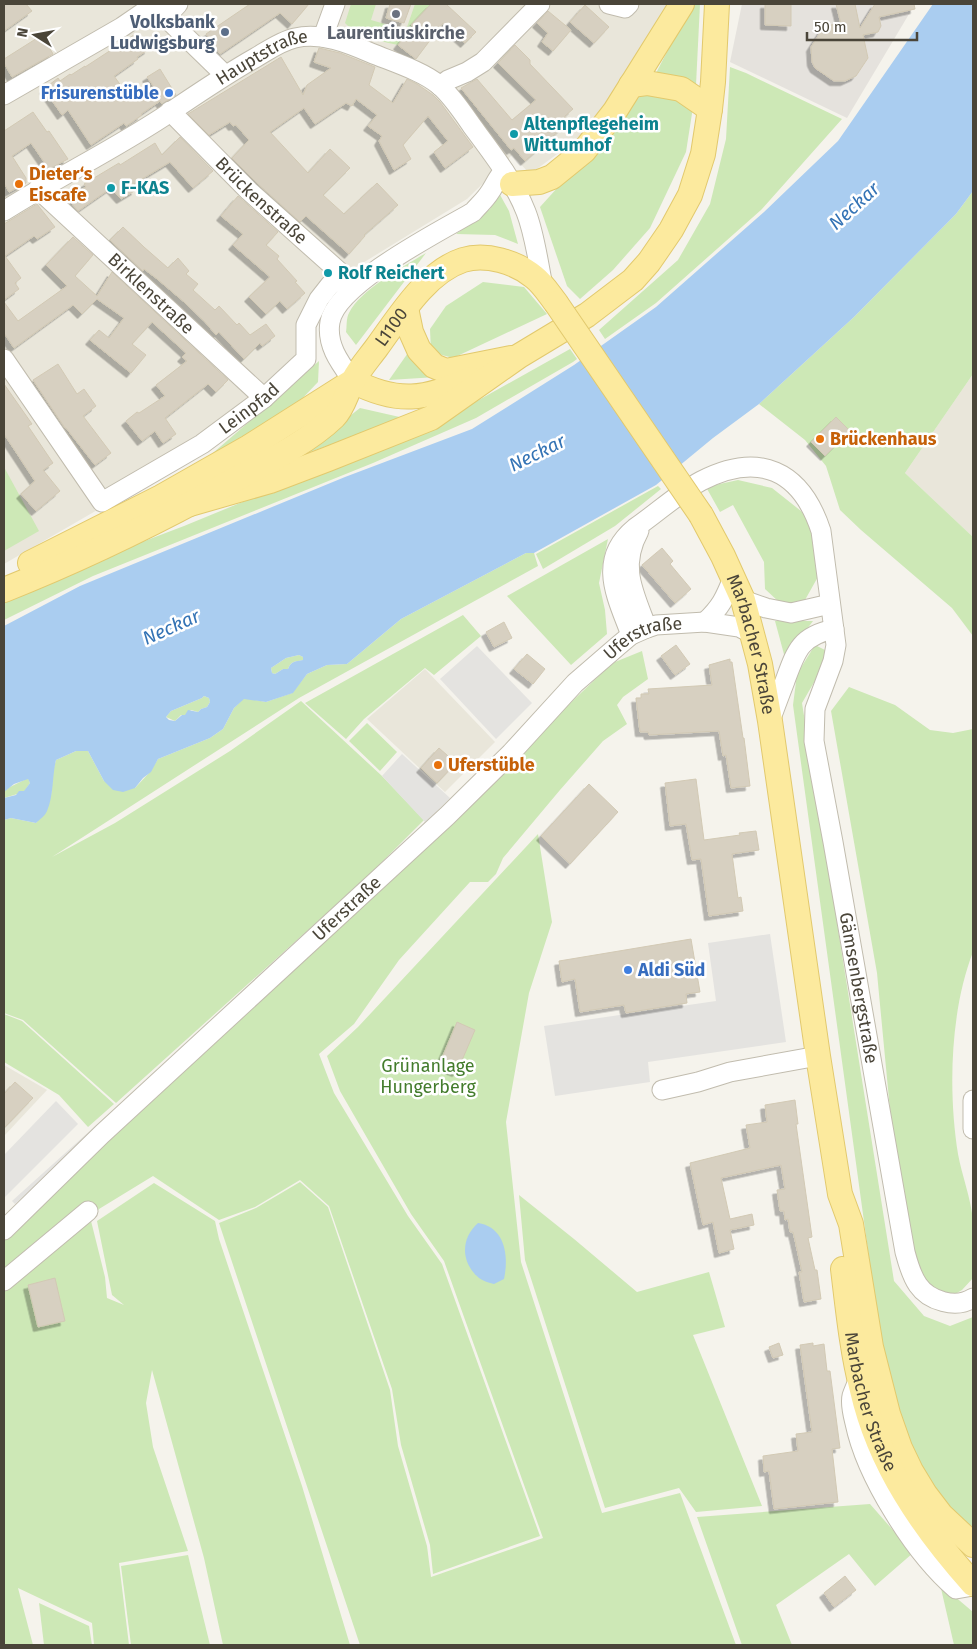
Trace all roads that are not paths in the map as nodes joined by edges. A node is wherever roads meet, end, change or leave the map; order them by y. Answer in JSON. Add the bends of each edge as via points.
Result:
{"nodes":[{"id":1,"x":335,"y":4,"type":"edge"},
{"id":2,"x":540,"y":4,"type":"edge"},
{"id":3,"x":609,"y":4,"type":"edge"},
{"id":4,"x":629,"y":4,"type":"edge"},
{"id":5,"x":682,"y":4,"type":"edge"},
{"id":6,"x":717,"y":4,"type":"edge"},
{"id":7,"x":162,"y":8,"type":"edge"},
{"id":8,"x":323,"y":37,"type":"junction"},
{"id":9,"x":225,"y":75,"type":"junction"},
{"id":10,"x":631,"y":84,"type":"junction"},
{"id":11,"x":440,"y":86,"type":"junction"},
{"id":12,"x":4,"y":95,"type":"edge"},
{"id":13,"x":710,"y":109,"type":"junction"},
{"id":14,"x":170,"y":112,"type":"junction"},
{"id":15,"x":508,"y":178,"type":"junction"},
{"id":16,"x":38,"y":189,"type":"junction"},
{"id":17,"x":4,"y":211,"type":"edge"},
{"id":18,"x":355,"y":281,"type":"junction"},
{"id":19,"x":543,"y":286,"type":"junction"},
{"id":20,"x":406,"y":308,"type":"junction"},
{"id":21,"x":519,"y":356,"type":"junction"},
{"id":22,"x":4,"y":359,"type":"edge"},
{"id":23,"x":353,"y":381,"type":"junction"},
{"id":24,"x":264,"y":398,"type":"junction"},
{"id":25,"x":190,"y":504,"type":"junction"},
{"id":26,"x":733,"y":578,"type":"junction"},
{"id":27,"x":4,"y":579,"type":"edge"},
{"id":28,"x":4,"y":590,"type":"edge"},
{"id":29,"x":743,"y":600,"type":"junction"},
{"id":30,"x":830,"y":604,"type":"junction"},
{"id":31,"x":705,"y":622,"type":"junction"},
{"id":32,"x":834,"y":629,"type":"junction"},
{"id":33,"x":639,"y":632,"type":"junction"},
{"id":34,"x":753,"y":634,"type":"junction"},
{"id":35,"x":770,"y":721,"type":"junction"},
{"id":36,"x":818,"y":1056,"type":"junction"},
{"id":37,"x":662,"y":1090,"type":"dead end"},
{"id":38,"x":973,"y":1100,"type":"edge"},
{"id":39,"x":973,"y":1129,"type":"edge"},
{"id":40,"x":840,"y":1194,"type":"junction"},
{"id":41,"x":88,"y":1211,"type":"dead end"},
{"id":42,"x":4,"y":1230,"type":"edge"},
{"id":43,"x":4,"y":1281,"type":"edge"},
{"id":44,"x":973,"y":1298,"type":"edge"},
{"id":45,"x":973,"y":1546,"type":"edge"},
{"id":46,"x":973,"y":1585,"type":"edge"}],
"edges":[{"from":1,"to":8,"type":"street"},
{"from":2,"to":11,"type":"street","via":[[483,62]]},
{"from":3,"to":4,"type":"street","via":[[625,8]]},
{"from":5,"to":10,"type":"main road"},
{"from":6,"to":13,"type":"main road"},
{"from":7,"to":9,"type":"street"},
{"from":7,"to":12,"type":"street","via":[[122,27]]},
{"from":8,"to":9,"type":"street","name":"Hauptstraße","via":[[306,36],[280,43]]},
{"from":8,"to":11,"type":"street","name":"Hauptstraße","via":[[351,44]]},
{"from":9,"to":14,"type":"street","name":"Hauptstraße"},
{"from":10,"to":13,"type":"main road","via":[[647,83],[681,89]]},
{"from":10,"to":15,"type":"main road","via":[[610,118],[584,151],[567,166],[538,182]]},
{"from":11,"to":15,"type":"street","name":"Hauptstraße"},
{"from":13,"to":21,"type":"main road","via":[[703,154],[690,195],[648,262],[614,296]]},
{"from":14,"to":16,"type":"street","name":"Hauptstraße"},
{"from":14,"to":18,"type":"street","name":"Brückenstraße","via":[[249,191]]},
{"from":15,"to":18,"type":"street","name":"Leinpfad","via":[[497,178],[492,190],[473,212]]},
{"from":15,"to":19,"type":"street","name":"Hauptstraße","via":[[527,214]]},
{"from":16,"to":17,"type":"street","name":"Hauptstraße"},
{"from":16,"to":24,"type":"street","name":"Birklenstraße"},
{"from":18,"to":23,"type":"street","via":[[336,306],[329,323],[336,357]]},
{"from":18,"to":24,"type":"street","name":"Leinpfad","via":[[330,286],[319,299],[306,325],[306,359]]},
{"from":19,"to":20,"type":"main road","name":"L1100","via":[[514,264],[484,258],[465,260],[445,268]]},
{"from":19,"to":26,"type":"main road","name":"Marbacher Straße","bridge":true,"via":[[701,515]]},
{"from":20,"to":21,"type":"main road","via":[[418,350],[434,366],[446,371]]},
{"from":20,"to":23,"type":"main road","name":"L1100"},
{"from":21,"to":23,"type":"main road","via":[[451,388],[423,396],[401,398],[386,395]]},
{"from":21,"to":25,"type":"main road","via":[[431,418],[270,480]]},
{"from":22,"to":24,"type":"street","name":"Leinpfad","via":[[102,502],[202,444]]},
{"from":23,"to":25,"type":"main road","via":[[335,416],[312,434]]},
{"from":23,"to":27,"type":"main road","via":[[249,447],[161,497]]},
{"from":25,"to":28,"type":"main road","via":[[80,558]]},
{"from":26,"to":29,"type":"main road","name":"Marbacher Straße"},
{"from":26,"to":31,"type":"street","name":"Uferstraße","via":[[724,600]]},
{"from":29,"to":30,"type":"street","via":[[791,613]]},
{"from":29,"to":34,"type":"main road","name":"Marbacher Straße"},
{"from":30,"to":32,"type":"street","name":"Gämsenbergstraße"},
{"from":30,"to":33,"type":"street","name":"Gämsenbergstraße","via":[[821,531],[806,496],[783,476],[768,469],[741,467],[706,479],[671,501],[619,545],[612,563],[613,582]]},
{"from":31,"to":33,"type":"street","name":"Uferstraße","via":[[656,625]]},
{"from":31,"to":34,"type":"street","name":"Uferstraße","via":[[739,627]]},
{"from":32,"to":35,"type":"street","via":[[810,637],[798,650]]},
{"from":32,"to":44,"type":"street","name":"Gämsenbergstraße","via":[[834,657],[815,709],[814,741],[904,1252],[918,1286],[928,1295],[958,1304]]},
{"from":33,"to":42,"type":"street","name":"Uferstraße","via":[[596,663],[447,816],[102,1134]]},
{"from":34,"to":35,"type":"main road","name":"Marbacher Straße"},
{"from":35,"to":36,"type":"main road","name":"Marbacher Straße"},
{"from":36,"to":37,"type":"street","via":[[730,1072]]},
{"from":36,"to":40,"type":"main road","name":"Marbacher Straße"},
{"from":38,"to":39,"type":"street"},
{"from":40,"to":45,"type":"main road","name":"Marbacher Straße","via":[[851,1224],[878,1378],[900,1448],[940,1515]]},
{"from":40,"to":46,"type":"main road","name":"Marbacher Straße","via":[[837,1228],[859,1378],[872,1424],[904,1495]]},
{"from":41,"to":43,"type":"street"}]}
